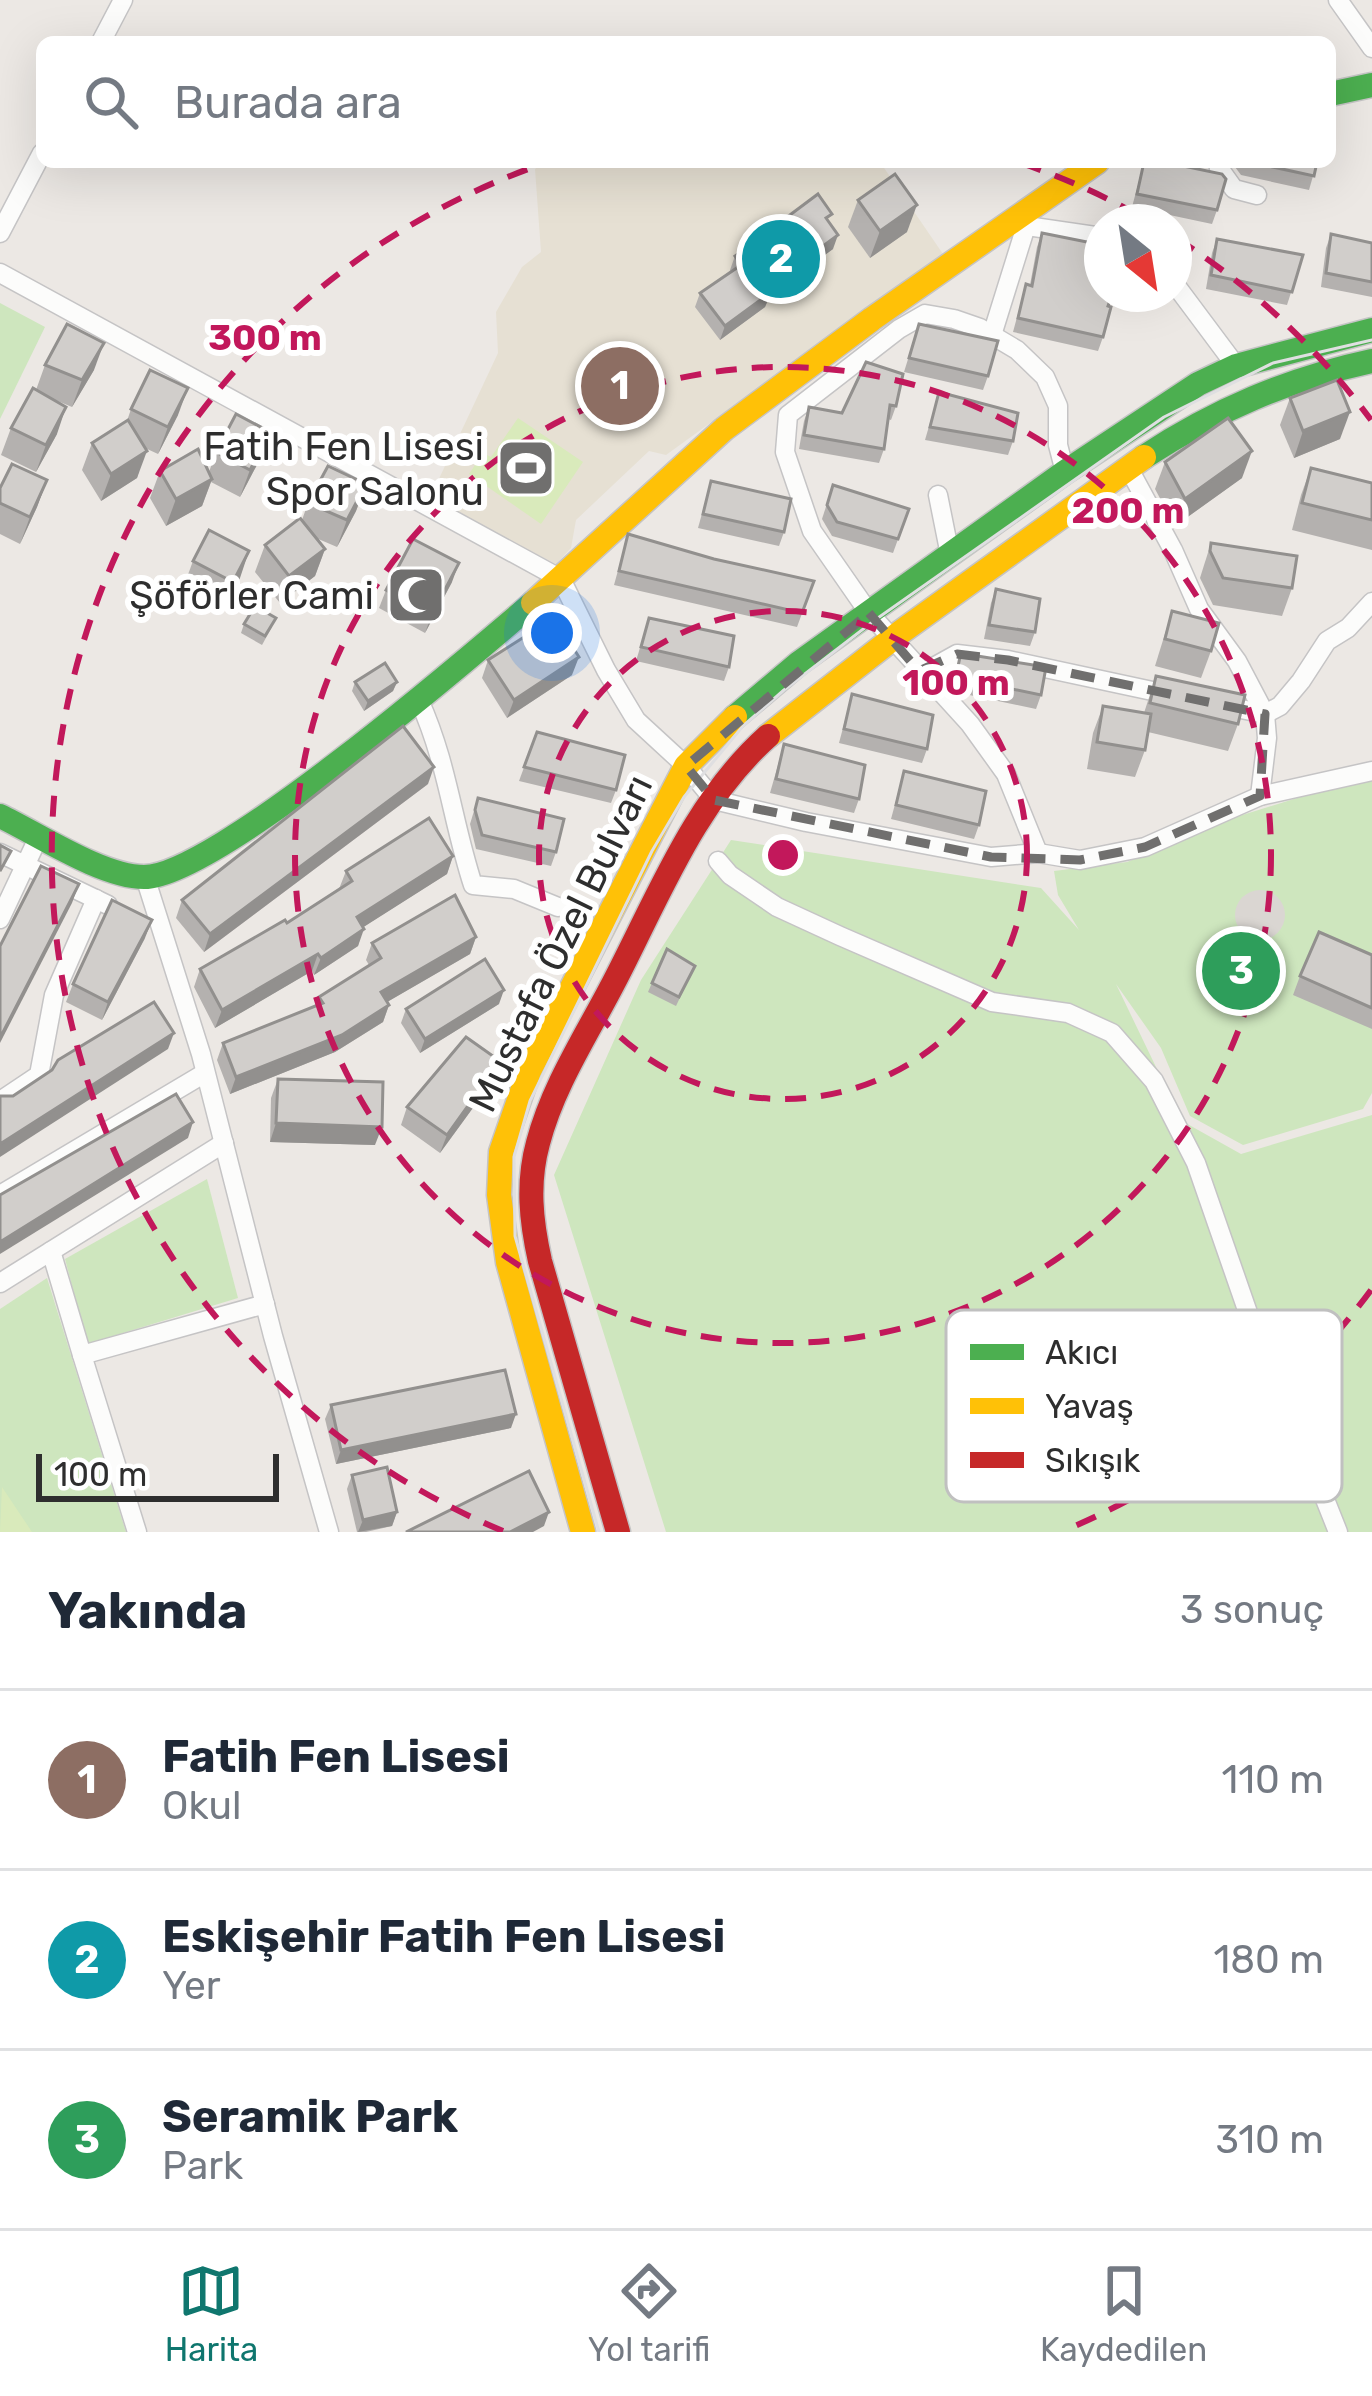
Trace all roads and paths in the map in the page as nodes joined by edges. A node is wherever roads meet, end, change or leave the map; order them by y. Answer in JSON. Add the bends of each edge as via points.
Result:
{"nodes":[{"id":1,"x":123,"y":0,"type":"edge"},
{"id":2,"x":1338,"y":0,"type":"edge"},
{"id":3,"x":104,"y":36,"type":"edge"},
{"id":4,"x":1372,"y":48,"type":"edge"},
{"id":5,"x":1372,"y":85,"type":"edge"},
{"id":6,"x":1336,"y":93,"type":"edge"},
{"id":7,"x":36,"y":164,"type":"edge"},
{"id":8,"x":1089,"y":168,"type":"edge"},
{"id":9,"x":1220,"y":168,"type":"edge"},
{"id":10,"x":1257,"y":195,"type":"dead end"},
{"id":11,"x":1017,"y":225,"type":"junction"},
{"id":12,"x":0,"y":233,"type":"edge"},
{"id":13,"x":1084,"y":234,"type":"edge"},
{"id":14,"x":0,"y":273,"type":"edge"},
{"id":15,"x":1192,"y":307,"type":"edge"},
{"id":16,"x":1372,"y":330,"type":"edge"},
{"id":17,"x":992,"y":335,"type":"junction"},
{"id":18,"x":1372,"y":361,"type":"edge"},
{"id":19,"x":1236,"y":366,"type":"junction"},
{"id":20,"x":1129,"y":469,"type":"junction"},
{"id":21,"x":1065,"y":472,"type":"junction"},
{"id":22,"x":938,"y":496,"type":"dead end"},
{"id":23,"x":950,"y":555,"type":"junction"},
{"id":24,"x":561,"y":580,"type":"junction"},
{"id":25,"x":1372,"y":602,"type":"edge"},
{"id":26,"x":869,"y":614,"type":"junction"},
{"id":27,"x":892,"y":638,"type":"junction"},
{"id":28,"x":921,"y":674,"type":"junction"},
{"id":29,"x":419,"y":700,"type":"junction"},
{"id":30,"x":1265,"y":714,"type":"junction"},
{"id":31,"x":686,"y":766,"type":"junction"},
{"id":32,"x":1372,"y":770,"type":"edge"},
{"id":33,"x":1260,"y":796,"type":"junction"},
{"id":34,"x":714,"y":800,"type":"junction"},
{"id":35,"x":0,"y":816,"type":"edge"},
{"id":36,"x":39,"y":836,"type":"junction"},
{"id":37,"x":0,"y":853,"type":"edge"},
{"id":38,"x":1038,"y":853,"type":"junction"},
{"id":39,"x":718,"y":861,"type":"dead end"},
{"id":40,"x":25,"y":866,"type":"junction"},
{"id":41,"x":146,"y":877,"type":"junction"},
{"id":42,"x":96,"y":899,"type":"junction"},
{"id":43,"x":558,"y":907,"type":"dead end"},
{"id":44,"x":118,"y":910,"type":"edge"},
{"id":45,"x":0,"y":920,"type":"edge"},
{"id":46,"x":140,"y":920,"type":"edge"},
{"id":47,"x":161,"y":930,"type":"junction"},
{"id":48,"x":205,"y":1072,"type":"junction"},
{"id":49,"x":0,"y":1100,"type":"edge"},
{"id":50,"x":224,"y":1143,"type":"junction"},
{"id":51,"x":0,"y":1195,"type":"edge"},
{"id":52,"x":51,"y":1251,"type":"junction"},
{"id":53,"x":0,"y":1282,"type":"edge"},
{"id":54,"x":265,"y":1304,"type":"junction"},
{"id":55,"x":1247,"y":1310,"type":"edge"},
{"id":56,"x":82,"y":1354,"type":"junction"},
{"id":57,"x":1326,"y":1502,"type":"edge"},
{"id":58,"x":325,"y":1531,"type":"edge"},
{"id":59,"x":137,"y":1532,"type":"edge"},
{"id":60,"x":583,"y":1532,"type":"edge"},
{"id":61,"x":618,"y":1532,"type":"edge"},
{"id":62,"x":1338,"y":1532,"type":"edge"}],
"edges":[{"from":1,"to":3,"type":"street"},
{"from":2,"to":4,"type":"street"},
{"from":5,"to":6,"type":"main road"},
{"from":7,"to":12,"type":"street"},
{"from":8,"to":11,"type":"main road"},
{"from":9,"to":10,"type":"street","via":[[1234,189]]},
{"from":11,"to":13,"type":"street"},
{"from":11,"to":17,"type":"street"},
{"from":11,"to":24,"type":"main road","via":[[887,308],[724,430]]},
{"from":14,"to":24,"type":"street"},
{"from":15,"to":19,"type":"street"},
{"from":16,"to":19,"type":"main road","name":"Mustafa Özel Bulvarı"},
{"from":17,"to":21,"type":"street","via":[[1045,377],[1058,406]]},
{"from":17,"to":26,"type":"street","via":[[925,314],[788,415],[785,452],[812,531]]},
{"from":18,"to":20,"type":"main road","name":"Mustafa Özel Bulvarı","via":[[1276,384],[1219,410]]},
{"from":19,"to":21,"type":"main road","name":"Mustafa Özel Bulvarı"},
{"from":20,"to":27,"type":"main road","name":"Mustafa Özel Bulvarı"},
{"from":20,"to":30,"type":"street","via":[[1198,609]]},
{"from":21,"to":23,"type":"main road","name":"Mustafa Özel Bulvarı"},
{"from":22,"to":23,"type":"street"},
{"from":23,"to":26,"type":"main road","name":"Mustafa Özel Bulvarı"},
{"from":24,"to":29,"type":"main road"},
{"from":24,"to":31,"type":"street","via":[[636,720]]},
{"from":25,"to":30,"type":"street"},
{"from":26,"to":27,"type":"street"},
{"from":26,"to":31,"type":"main road","name":"Mustafa Özel Bulvarı","via":[[751,704]]},
{"from":27,"to":28,"type":"street"},
{"from":27,"to":34,"type":"main road","name":"Mustafa Özel Bulvarı","via":[[754,749]]},
{"from":28,"to":30,"type":"street","via":[[957,654]]},
{"from":28,"to":38,"type":"street","via":[[1006,773]]},
{"from":29,"to":41,"type":"main road","via":[[227,841]]},
{"from":29,"to":43,"type":"street","via":[[439,745],[473,885]]},
{"from":30,"to":33,"type":"street"},
{"from":31,"to":34,"type":"street"},
{"from":31,"to":60,"type":"main road","name":"Mustafa Özel Bulvarı","via":[[529,1071],[501,1152],[508,1262]]},
{"from":32,"to":33,"type":"street"},
{"from":33,"to":38,"type":"street","via":[[1145,847],[1080,860]]},
{"from":34,"to":38,"type":"street","via":[[971,854]]},
{"from":34,"to":61,"type":"main road","name":"Mustafa Özel Bulvarı","via":[[564,1078],[540,1131],[532,1174],[544,1274]]},
{"from":35,"to":36,"type":"main road"},
{"from":36,"to":40,"type":"street"},
{"from":36,"to":41,"type":"main road"},
{"from":37,"to":40,"type":"street"},
{"from":39,"to":55,"type":"street","via":[[777,907],[992,1002],[1068,1013],[1112,1033],[1154,1081],[1196,1163]]},
{"from":40,"to":42,"type":"street"},
{"from":40,"to":45,"type":"street"},
{"from":41,"to":47,"type":"street"},
{"from":42,"to":44,"type":"street"},
{"from":42,"to":49,"type":"street","via":[[54,995],[39,1076]]},
{"from":46,"to":47,"type":"street"},
{"from":47,"to":48,"type":"street"},
{"from":48,"to":50,"type":"street"},
{"from":48,"to":51,"type":"street"},
{"from":50,"to":52,"type":"street"},
{"from":50,"to":54,"type":"street"},
{"from":52,"to":53,"type":"street"},
{"from":52,"to":56,"type":"street"},
{"from":54,"to":56,"type":"street"},
{"from":54,"to":58,"type":"street"},
{"from":56,"to":59,"type":"street"},
{"from":57,"to":62,"type":"street"}]}
